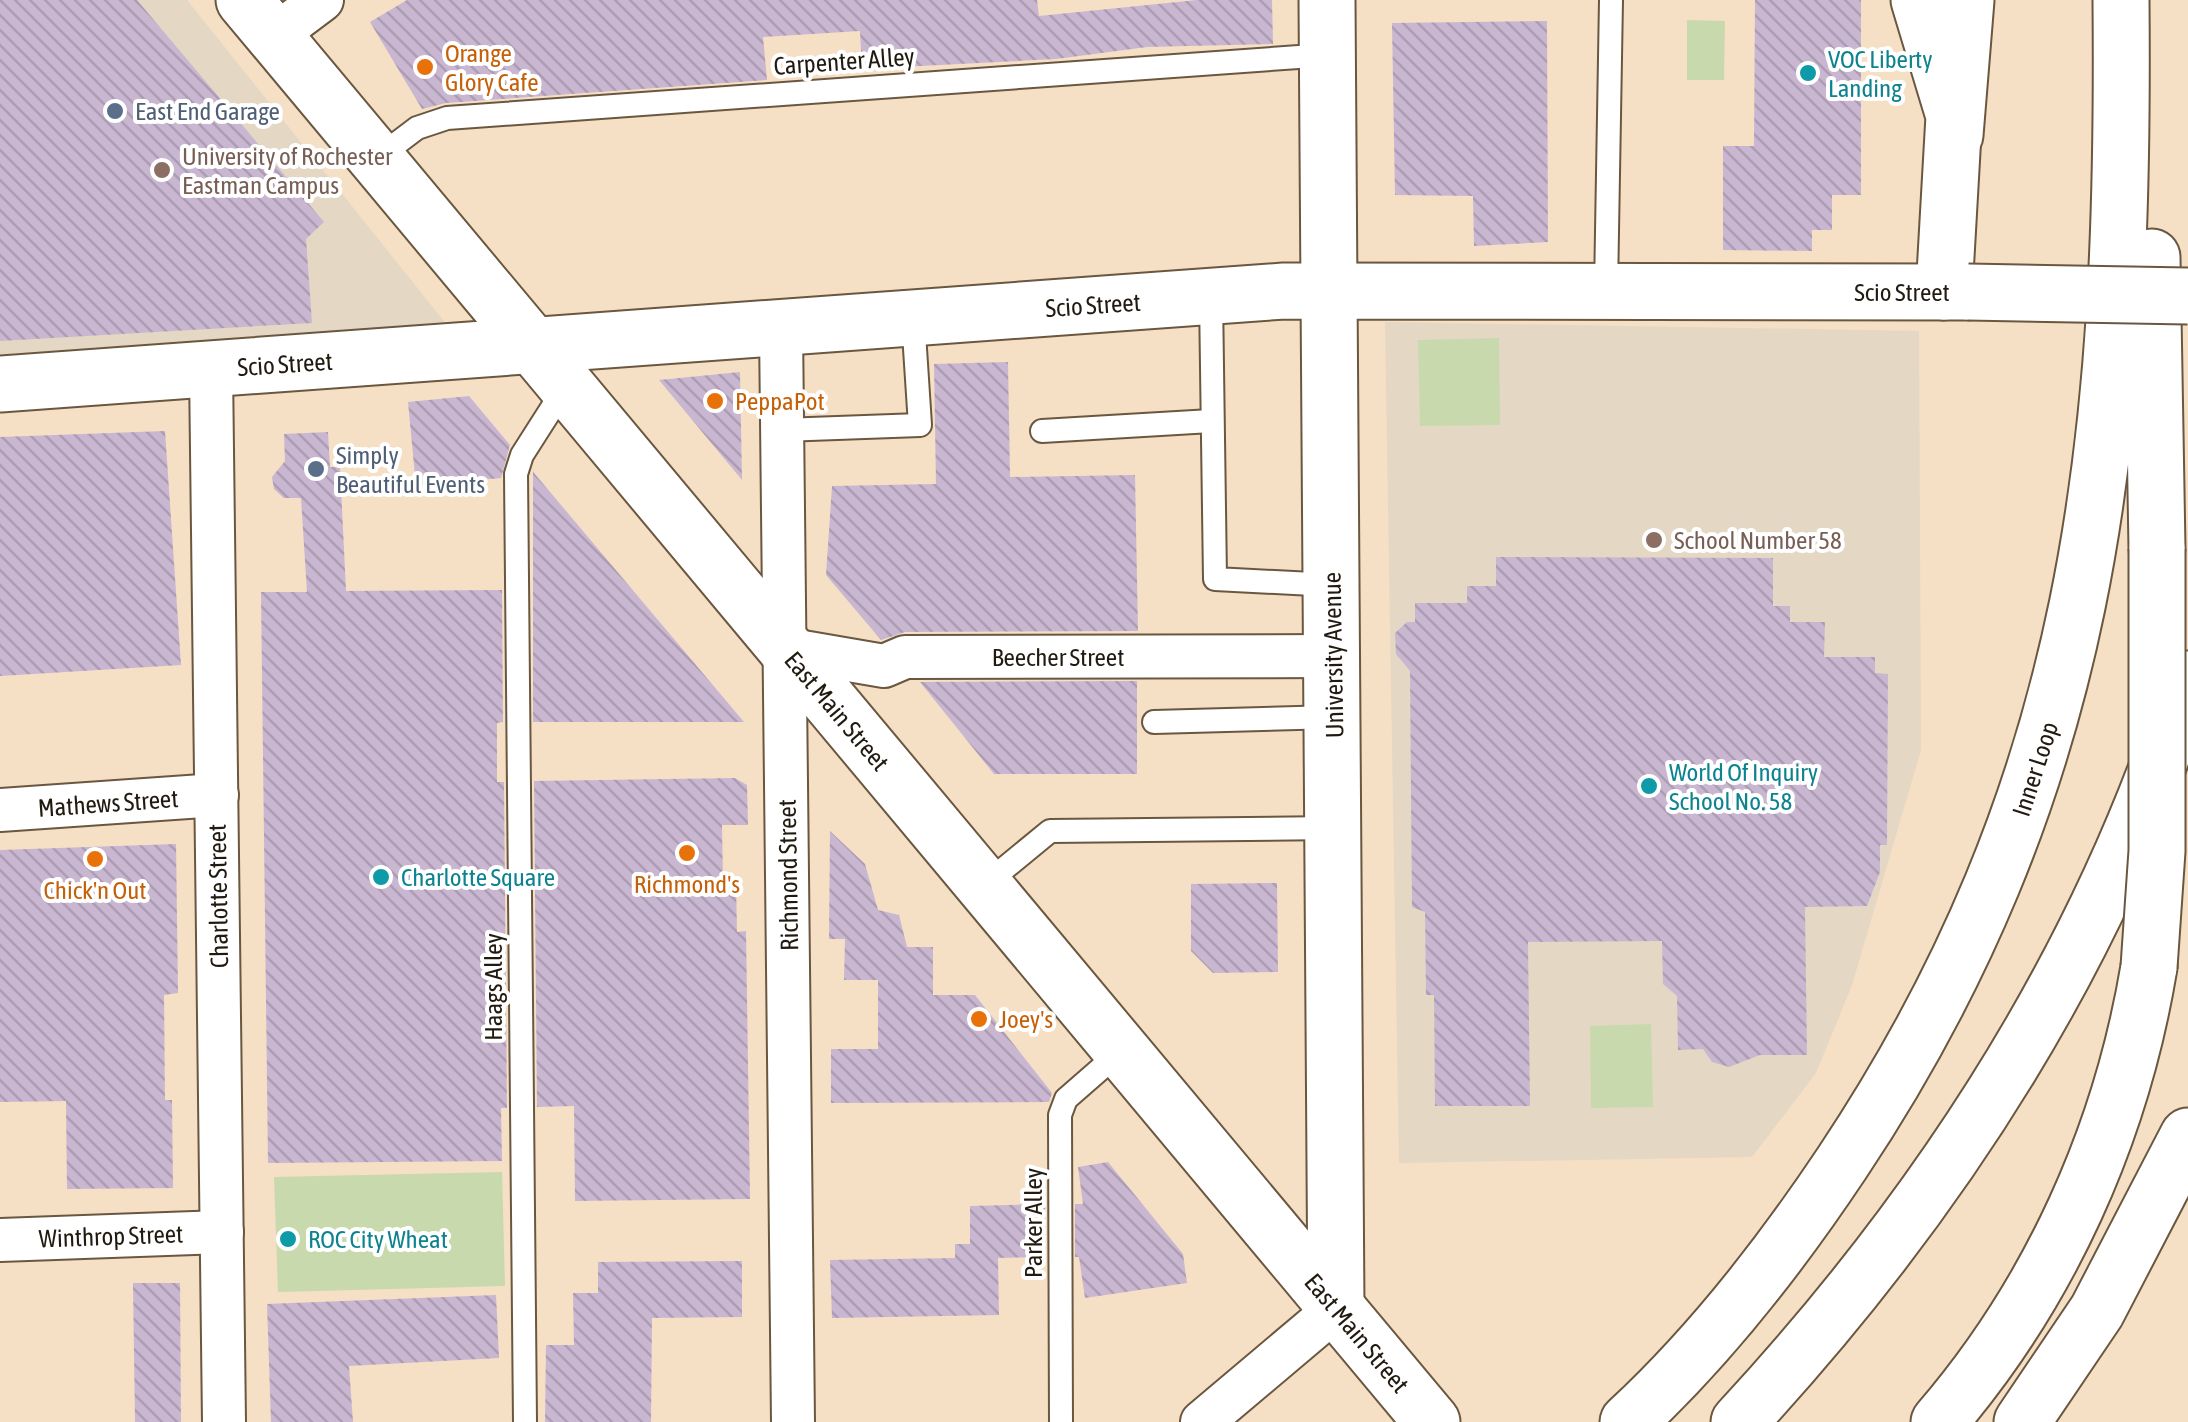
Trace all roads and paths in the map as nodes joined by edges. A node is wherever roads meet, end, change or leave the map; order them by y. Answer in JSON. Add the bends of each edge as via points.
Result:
{"nodes":[{"id":1,"x":322,"y":0,"type":"edge"},
{"id":2,"x":1326,"y":0,"type":"edge"},
{"id":3,"x":1611,"y":0,"type":"edge"},
{"id":4,"x":1919,"y":0,"type":"edge"},
{"id":5,"x":1966,"y":0,"type":"edge"},
{"id":6,"x":2121,"y":0,"type":"edge"},
{"id":7,"x":2136,"y":0,"type":"edge"},
{"id":8,"x":259,"y":18,"type":"edge"},
{"id":9,"x":1328,"y":55,"type":"junction"},
{"id":10,"x":1955,"y":135,"type":"junction"},
{"id":11,"x":376,"y":158,"type":"junction"},
{"id":12,"x":1328,"y":290,"type":"junction"},
{"id":13,"x":1606,"y":290,"type":"junction"},
{"id":14,"x":1956,"y":292,"type":"junction"},
{"id":15,"x":1210,"y":296,"type":"junction"},
{"id":16,"x":2188,"y":296,"type":"edge"},
{"id":17,"x":913,"y":318,"type":"junction"},
{"id":18,"x":781,"y":328,"type":"junction"},
{"id":19,"x":549,"y":366,"type":"junction"},
{"id":20,"x":211,"y":369,"type":"junction"},
{"id":21,"x":0,"y":384,"type":"edge"},
{"id":22,"x":1212,"y":422,"type":"junction"},
{"id":23,"x":782,"y":430,"type":"junction"},
{"id":24,"x":1042,"y":431,"type":"dead end"},
{"id":25,"x":1332,"y":585,"type":"junction"},
{"id":26,"x":785,"y":649,"type":"junction"},
{"id":27,"x":1333,"y":656,"type":"junction"},
{"id":28,"x":2188,"y":679,"type":"edge"},
{"id":29,"x":1334,"y":717,"type":"junction"},
{"id":30,"x":1154,"y":722,"type":"dead end"},
{"id":31,"x":217,"y":795,"type":"junction"},
{"id":32,"x":0,"y":810,"type":"edge"},
{"id":33,"x":1334,"y":828,"type":"junction"},
{"id":34,"x":983,"y":886,"type":"junction"},
{"id":35,"x":1121,"y":1050,"type":"junction"},
{"id":36,"x":2188,"y":1136,"type":"edge"},
{"id":37,"x":222,"y":1232,"type":"junction"},
{"id":38,"x":0,"y":1240,"type":"edge"},
{"id":39,"x":1336,"y":1309,"type":"junction"},
{"id":40,"x":224,"y":1422,"type":"edge"},
{"id":41,"x":525,"y":1422,"type":"edge"},
{"id":42,"x":793,"y":1422,"type":"edge"},
{"id":43,"x":1061,"y":1422,"type":"edge"},
{"id":44,"x":1202,"y":1422,"type":"edge"},
{"id":45,"x":1432,"y":1422,"type":"edge"},
{"id":46,"x":1628,"y":1422,"type":"edge"},
{"id":47,"x":1739,"y":1422,"type":"edge"},
{"id":48,"x":1939,"y":1422,"type":"edge"},
{"id":49,"x":2022,"y":1422,"type":"edge"}],
"edges":[{"from":1,"to":8,"type":"street"},
{"from":2,"to":9,"type":"main road","name":"University Avenue"},
{"from":3,"to":13,"type":"lane"},
{"from":4,"to":10,"type":"main road","via":[[1948,85]]},
{"from":5,"to":10,"type":"main road"},
{"from":6,"to":46,"type":"main road","name":"Inner Loop","via":[[2117,293],[2100,492],[2076,629],[2016,828],[1929,1020],[1856,1141],[1733,1310]]},
{"from":7,"to":48,"type":"main road","bridge":true,"via":[[2150,206],[2156,549],[2157,850],[2149,967],[2120,1097],[2079,1201],[1995,1350]]},
{"from":8,"to":11,"type":"main road","name":"East Main Street"},
{"from":9,"to":11,"type":"lane","name":"Carpenter Alley","via":[[447,118],[418,128]]},
{"from":9,"to":12,"type":"main road","name":"University Avenue"},
{"from":10,"to":14,"type":"main road"},
{"from":11,"to":19,"type":"main road","name":"East Main Street"},
{"from":12,"to":13,"type":"main road","name":"Scio Street"},
{"from":12,"to":15,"type":"main road","name":"Scio Street"},
{"from":12,"to":25,"type":"main road","name":"University Avenue"},
{"from":13,"to":14,"type":"main road","name":"Scio Street"},
{"from":14,"to":16,"type":"main road","name":"Scio Street","bridge":true},
{"from":15,"to":17,"type":"main road","name":"Scio Street"},
{"from":15,"to":22,"type":"lane"},
{"from":17,"to":18,"type":"main road","name":"Scio Street"},
{"from":17,"to":23,"type":"lane","via":[[920,424]]},
{"from":18,"to":19,"type":"main road","name":"Scio Street"},
{"from":18,"to":23,"type":"street","name":"Richmond Street"},
{"from":19,"to":20,"type":"main road","name":"Scio Street"},
{"from":19,"to":26,"type":"main road","name":"East Main Street"},
{"from":19,"to":41,"type":"lane","name":"Haags Alley","via":[[516,474]]},
{"from":20,"to":21,"type":"main road","name":"Scio Street"},
{"from":20,"to":31,"type":"street","name":"Charlotte Street"},
{"from":22,"to":24,"type":"lane"},
{"from":22,"to":25,"type":"lane","via":[[1215,580]]},
{"from":23,"to":26,"type":"street","name":"Richmond Street"},
{"from":25,"to":27,"type":"main road","name":"University Avenue"},
{"from":26,"to":27,"type":"street","name":"Beecher Street","via":[[884,666],[905,658]]},
{"from":26,"to":34,"type":"main road","name":"East Main Street"},
{"from":26,"to":42,"type":"street","name":"Richmond Street"},
{"from":27,"to":29,"type":"main road","name":"University Avenue"},
{"from":28,"to":47,"type":"main road","via":[[2127,846],[2065,974],[1992,1100],[1912,1218]]},
{"from":29,"to":30,"type":"lane"},
{"from":29,"to":33,"type":"main road","name":"University Avenue"},
{"from":31,"to":32,"type":"street","name":"Mathews Street"},
{"from":31,"to":37,"type":"street","name":"Charlotte Street"},
{"from":33,"to":34,"type":"lane","via":[[1050,831]]},
{"from":33,"to":39,"type":"main road","name":"University Avenue"},
{"from":34,"to":35,"type":"main road","name":"East Main Street"},
{"from":35,"to":39,"type":"main road","name":"East Main Street"},
{"from":35,"to":43,"type":"lane","name":"Parker Alley","via":[[1066,1099],[1060,1115]]},
{"from":36,"to":49,"type":"main road","via":[[2096,1312]]},
{"from":37,"to":38,"type":"street","name":"Winthrop Street"},
{"from":37,"to":40,"type":"street","name":"Charlotte Street"},
{"from":39,"to":44,"type":"street"},
{"from":39,"to":45,"type":"main road","name":"East Main Street"}]}
